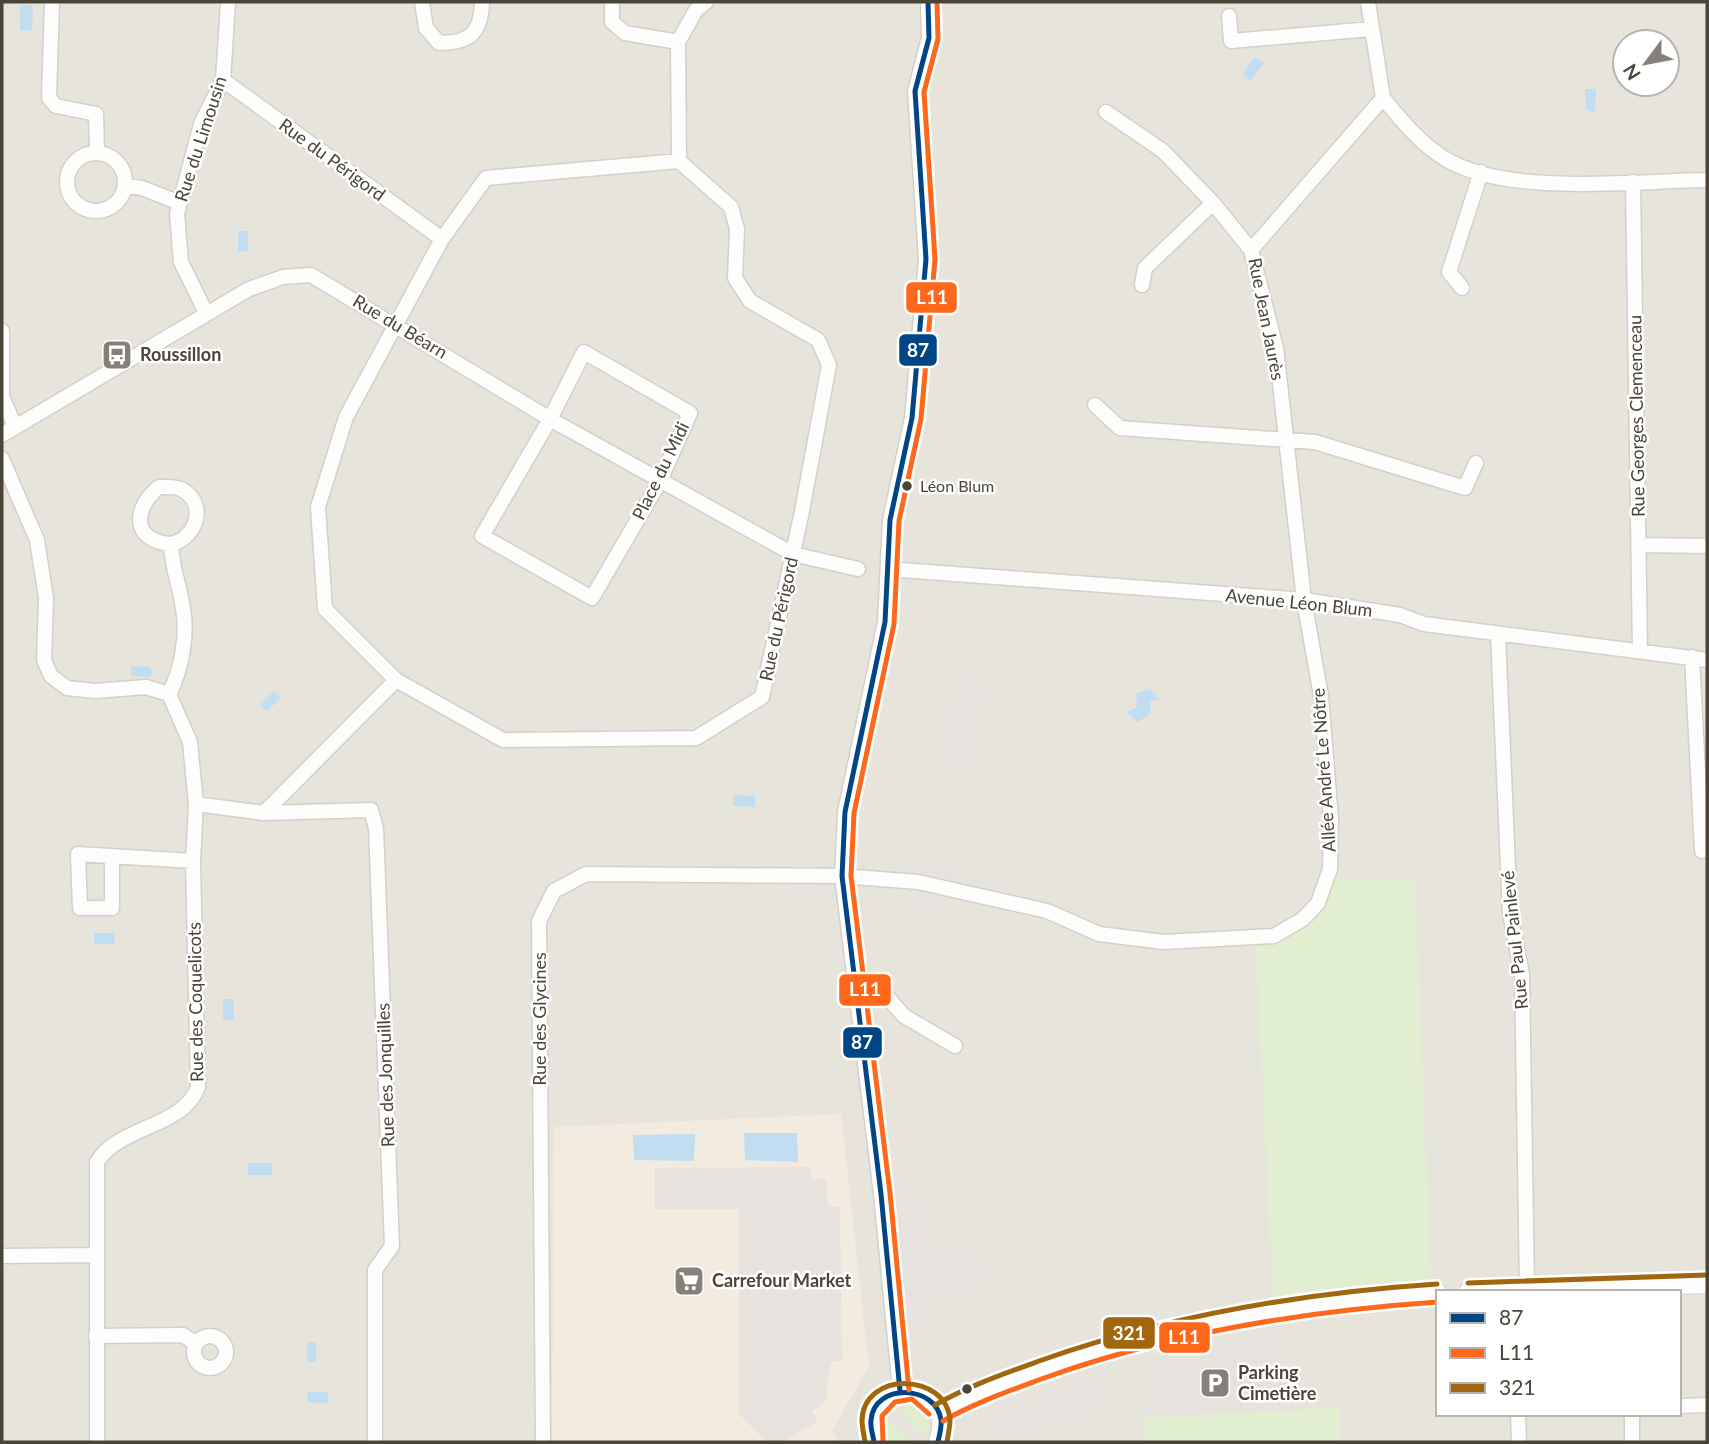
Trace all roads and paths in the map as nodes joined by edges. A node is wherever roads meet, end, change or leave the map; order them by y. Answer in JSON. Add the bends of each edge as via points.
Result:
{"nodes":[{"id":1,"x":52,"y":2,"type":"edge"},
{"id":2,"x":228,"y":2,"type":"edge"},
{"id":3,"x":422,"y":2,"type":"edge"},
{"id":4,"x":482,"y":2,"type":"edge"},
{"id":5,"x":612,"y":2,"type":"edge"},
{"id":6,"x":706,"y":2,"type":"edge"},
{"id":7,"x":928,"y":2,"type":"edge"},
{"id":8,"x":1368,"y":2,"type":"edge"},
{"id":9,"x":1229,"y":16,"type":"dead end"},
{"id":10,"x":1371,"y":29,"type":"junction"},
{"id":11,"x":678,"y":42,"type":"junction"},
{"id":12,"x":223,"y":80,"type":"junction"},
{"id":13,"x":1383,"y":98,"type":"junction"},
{"id":14,"x":1106,"y":112,"type":"dead end"},
{"id":15,"x":97,"y":153,"type":"junction"},
{"id":16,"x":679,"y":161,"type":"junction"},
{"id":17,"x":1481,"y":172,"type":"junction"},
{"id":18,"x":1707,"y":180,"type":"edge"},
{"id":19,"x":1633,"y":181,"type":"junction"},
{"id":20,"x":125,"y":186,"type":"junction"},
{"id":21,"x":1213,"y":203,"type":"junction"},
{"id":22,"x":180,"y":204,"type":"junction"},
{"id":23,"x":442,"y":240,"type":"junction"},
{"id":24,"x":1251,"y":250,"type":"junction"},
{"id":25,"x":1142,"y":285,"type":"dead end"},
{"id":26,"x":1462,"y":288,"type":"dead end"},
{"id":27,"x":206,"y":313,"type":"junction"},
{"id":28,"x":398,"y":325,"type":"junction"},
{"id":29,"x":2,"y":331,"type":"edge"},
{"id":30,"x":1095,"y":405,"type":"dead end"},
{"id":31,"x":550,"y":419,"type":"junction"},
{"id":32,"x":15,"y":426,"type":"junction"},
{"id":33,"x":2,"y":435,"type":"edge"},
{"id":34,"x":1285,"y":441,"type":"junction"},
{"id":35,"x":2,"y":459,"type":"edge"},
{"id":36,"x":1476,"y":463,"type":"dead end"},
{"id":37,"x":660,"y":481,"type":"junction"},
{"id":38,"x":171,"y":544,"type":"junction"},
{"id":39,"x":1639,"y":545,"type":"junction"},
{"id":40,"x":1707,"y":546,"type":"edge"},
{"id":41,"x":793,"y":554,"type":"junction"},
{"id":42,"x":858,"y":569,"type":"dead end"},
{"id":43,"x":888,"y":569,"type":"junction"},
{"id":44,"x":1304,"y":600,"type":"junction"},
{"id":45,"x":1498,"y":634,"type":"junction"},
{"id":46,"x":1640,"y":651,"type":"junction"},
{"id":47,"x":1700,"y":658,"type":"edge"},
{"id":48,"x":396,"y":681,"type":"junction"},
{"id":49,"x":169,"y":694,"type":"junction"},
{"id":50,"x":196,"y":804,"type":"junction"},
{"id":51,"x":264,"y":813,"type":"junction"},
{"id":52,"x":1702,"y":851,"type":"dead end"},
{"id":53,"x":112,"y":856,"type":"dead end"},
{"id":54,"x":193,"y":861,"type":"junction"},
{"id":55,"x":842,"y":876,"type":"junction"},
{"id":56,"x":856,"y":989,"type":"junction"},
{"id":57,"x":955,"y":1045,"type":"dead end"},
{"id":58,"x":95,"y":1255,"type":"junction"},
{"id":59,"x":2,"y":1256,"type":"edge"},
{"id":60,"x":1707,"y":1284,"type":"edge"},
{"id":61,"x":1627,"y":1289,"type":"edge"},
{"id":62,"x":1517,"y":1290,"type":"edge"},
{"id":63,"x":1436,"y":1293,"type":"edge"},
{"id":64,"x":96,"y":1336,"type":"junction"},
{"id":65,"x":197,"y":1344,"type":"dead end"},
{"id":66,"x":900,"y":1391,"type":"junction"},
{"id":67,"x":1707,"y":1405,"type":"edge"},
{"id":68,"x":1681,"y":1406,"type":"edge"},
{"id":69,"x":939,"y":1413,"type":"junction"},
{"id":70,"x":1518,"y":1416,"type":"edge"},
{"id":71,"x":1632,"y":1416,"type":"edge"},
{"id":72,"x":97,"y":1442,"type":"edge"},
{"id":73,"x":375,"y":1442,"type":"edge"},
{"id":74,"x":543,"y":1442,"type":"edge"},
{"id":75,"x":874,"y":1442,"type":"edge"},
{"id":76,"x":938,"y":1442,"type":"edge"},
{"id":77,"x":1519,"y":1442,"type":"edge"},
{"id":78,"x":1632,"y":1442,"type":"edge"}],
"edges":[{"from":1,"to":15,"type":"street","via":[[49,98],[55,106],[96,114]]},
{"from":2,"to":12,"type":"street","name":"Rue du Limousin"},
{"from":3,"to":4,"type":"street","via":[[426,28],[439,43],[457,43],[474,34],[482,17]]},
{"from":5,"to":11,"type":"street","via":[[612,22],[625,33]]},
{"from":6,"to":11,"type":"street","via":[[696,10]]},
{"from":7,"to":43,"type":"street","via":[[929,38],[915,91],[926,259],[912,418],[890,520]]},
{"from":8,"to":10,"type":"street"},
{"from":9,"to":10,"type":"street","via":[[1231,41]]},
{"from":10,"to":13,"type":"street"},
{"from":11,"to":16,"type":"street"},
{"from":12,"to":22,"type":"street","name":"Rue du Limousin","via":[[201,124]]},
{"from":12,"to":23,"type":"street","name":"Rue du Périgord"},
{"from":13,"to":17,"type":"street","via":[[1404,123],[1449,161]]},
{"from":13,"to":24,"type":"street","name":"Rue Jean Jaurès"},
{"from":14,"to":21,"type":"street","via":[[1163,151]]},
{"from":15,"to":20,"type":"street","via":[[116,161]]},
{"from":15,"to":20,"type":"street","via":[[84,155],[72,166],[67,181],[71,197],[83,208],[99,211],[114,205]]},
{"from":16,"to":23,"type":"street","name":"Rue du Périgord","via":[[486,178]]},
{"from":16,"to":41,"type":"street","name":"Rue du Périgord","via":[[731,207],[737,229],[735,278],[750,301],[818,340],[829,365]]},
{"from":17,"to":19,"type":"street","via":[[1518,183]]},
{"from":17,"to":26,"type":"street","via":[[1449,272]]},
{"from":18,"to":19,"type":"street"},
{"from":19,"to":39,"type":"street","name":"Rue Georges Clemenceau"},
{"from":20,"to":22,"type":"street"},
{"from":21,"to":24,"type":"street"},
{"from":21,"to":25,"type":"street","via":[[1145,268]]},
{"from":22,"to":27,"type":"street","name":"Rue du Limousin","via":[[181,262]]},
{"from":23,"to":28,"type":"street","name":"Rue du Périgord"},
{"from":24,"to":34,"type":"street","name":"Rue Jean Jaurès","via":[[1276,348]]},
{"from":27,"to":28,"type":"street","name":"Rue du Béarn","via":[[282,276],[311,275]]},
{"from":27,"to":32,"type":"street","name":"Rue du Béarn"},
{"from":28,"to":31,"type":"street","name":"Rue du Béarn"},
{"from":28,"to":48,"type":"street","name":"Rue du Périgord","via":[[346,417],[318,507],[326,609]]},
{"from":29,"to":32,"type":"street","via":[[2,397]]},
{"from":30,"to":34,"type":"street","via":[[1120,428]]},
{"from":31,"to":37,"type":"street","name":"Rue du Béarn"},
{"from":31,"to":37,"type":"street","name":"Place du Midi","via":[[583,352],[690,413]]},
{"from":31,"to":37,"type":"street","name":"Place du Midi","via":[[482,536],[592,598]]},
{"from":32,"to":33,"type":"street","name":"Rue du Béarn"},
{"from":34,"to":36,"type":"street","via":[[1315,442],[1465,488]]},
{"from":34,"to":44,"type":"street","name":"Rue Jean Jaurès"},
{"from":35,"to":49,"type":"street","via":[[37,540],[46,598],[44,660],[51,676],[67,688],[146,687]]},
{"from":37,"to":41,"type":"street","name":"Rue du Béarn"},
{"from":38,"to":38,"type":"street","via":[[193,531],[198,513],[192,497],[179,487],[159,487],[143,500],[139,512],[142,527],[151,538]]},
{"from":38,"to":49,"type":"street","via":[[172,571],[184,610],[180,674]]},
{"from":39,"to":40,"type":"street"},
{"from":39,"to":46,"type":"street","name":"Rue Georges Clemenceau"},
{"from":41,"to":42,"type":"street","name":"Rue du Béarn"},
{"from":41,"to":48,"type":"street","name":"Rue du Périgord","via":[[761,697],[696,738],[503,740]]},
{"from":43,"to":44,"type":"street","name":"Avenue Léon Blum"},
{"from":43,"to":55,"type":"street","via":[[885,622],[845,812]]},
{"from":44,"to":45,"type":"street","name":"Avenue Léon Blum"},
{"from":44,"to":55,"type":"street","name":"Allée André Le Nôtre","via":[[1321,696],[1331,819],[1330,869],[1318,903],[1288,930],[1254,939],[1164,942],[1099,934],[1047,911],[918,882]]},
{"from":45,"to":46,"type":"street","name":"Avenue Léon Blum"},
{"from":45,"to":62,"type":"street","name":"Rue Paul Painlevé","via":[[1510,914],[1522,974]]},
{"from":46,"to":47,"type":"street","name":"Avenue Léon Blum"},
{"from":47,"to":52,"type":"street"},
{"from":48,"to":51,"type":"street"},
{"from":49,"to":50,"type":"street","name":"Rue des Coquelicots","via":[[190,742]]},
{"from":50,"to":51,"type":"street"},
{"from":50,"to":54,"type":"street","name":"Rue des Coquelicots"},
{"from":51,"to":73,"type":"street","name":"Rue des Jonquilles","via":[[371,810],[376,828],[392,1246],[375,1270]]},
{"from":53,"to":54,"type":"street"},
{"from":54,"to":58,"type":"street","name":"Rue des Coquelicots","via":[[198,1087],[191,1103],[110,1146],[97,1162]]},
{"from":55,"to":56,"type":"street"},
{"from":55,"to":74,"type":"street","name":"Rue des Glycines","via":[[586,874],[554,891],[539,921]]},
{"from":56,"to":57,"type":"street","via":[[880,989],[904,1016]]},
{"from":56,"to":66,"type":"street"},
{"from":58,"to":59,"type":"street"},
{"from":58,"to":64,"type":"street","name":"Rue des Coquelicots"},
{"from":60,"to":61,"type":"street"},
{"from":61,"to":62,"type":"street"},
{"from":63,"to":69,"type":"street","via":[[1363,1297],[1208,1322],[1048,1367]]},
{"from":64,"to":65,"type":"street","via":[[183,1335]]},
{"from":64,"to":72,"type":"street","name":"Rue des Coquelicots"},
{"from":66,"to":69,"type":"street","via":[[924,1395]]},
{"from":66,"to":75,"type":"street","via":[[874,1409],[870,1421]]},
{"from":67,"to":68,"type":"street"},
{"from":69,"to":76,"type":"street"},
{"from":70,"to":77,"type":"street"},
{"from":71,"to":78,"type":"street"}]}
